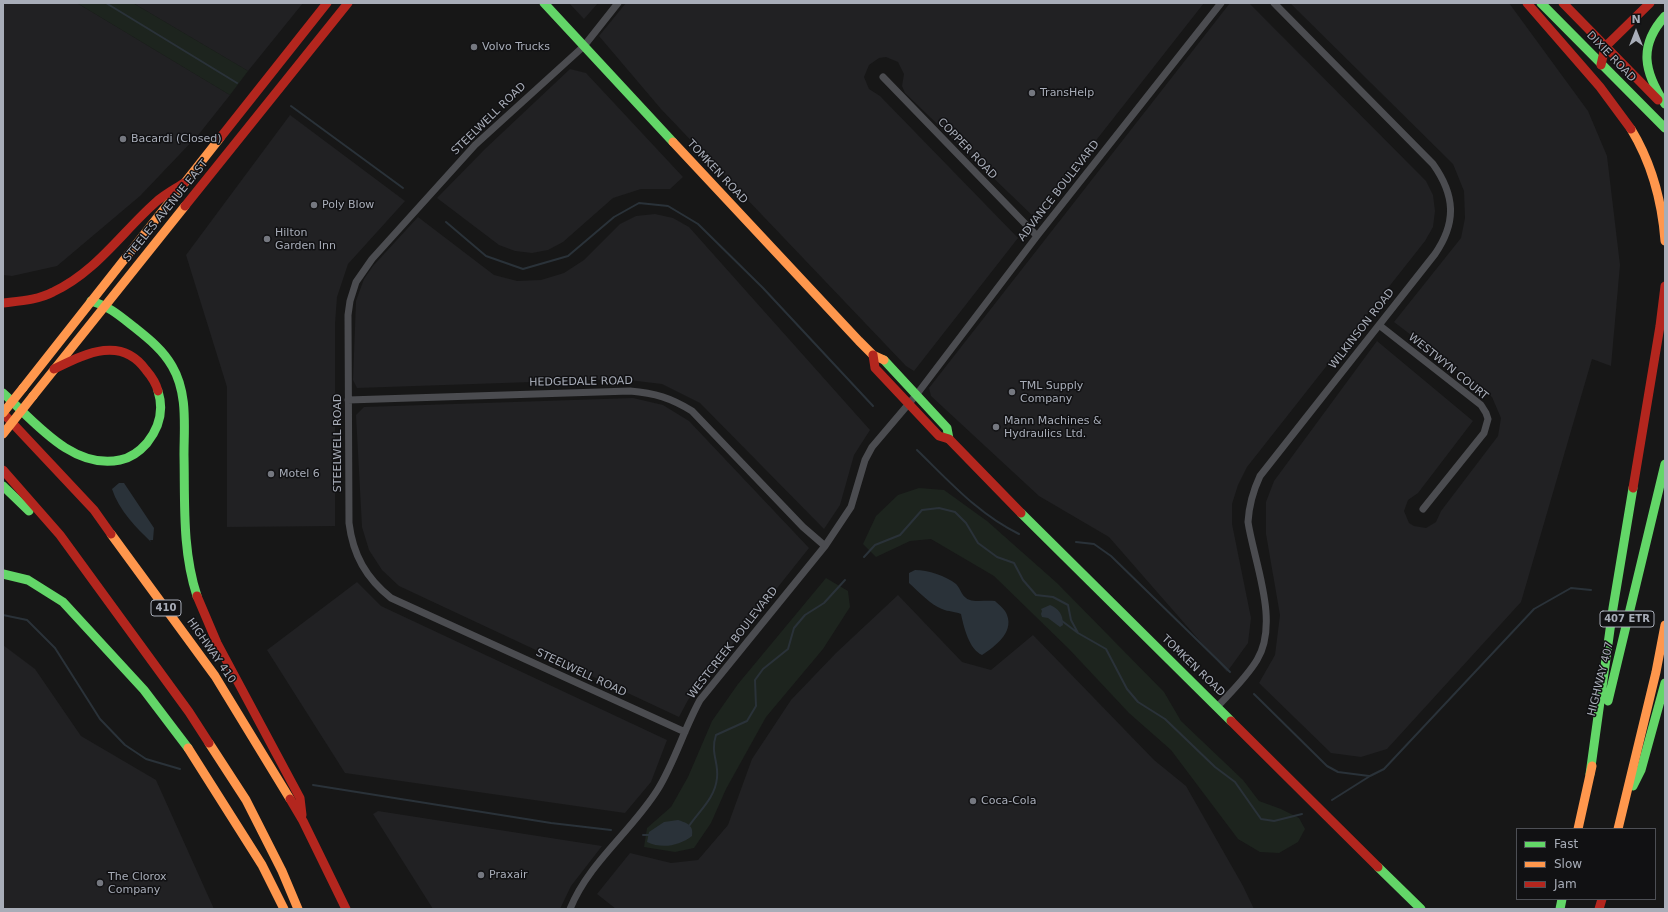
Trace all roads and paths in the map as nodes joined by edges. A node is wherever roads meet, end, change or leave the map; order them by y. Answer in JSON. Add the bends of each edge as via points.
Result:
{"nodes":[{"id":1,"x":327,"y":3,"type":"edge"},
{"id":2,"x":348,"y":3,"type":"edge"},
{"id":3,"x":544,"y":3,"type":"edge"},
{"id":4,"x":618,"y":3,"type":"edge"},
{"id":5,"x":1221,"y":3,"type":"edge"},
{"id":6,"x":1274,"y":3,"type":"edge"},
{"id":7,"x":1527,"y":3,"type":"edge"},
{"id":8,"x":1541,"y":3,"type":"edge"},
{"id":9,"x":1563,"y":3,"type":"edge"},
{"id":10,"x":1650,"y":3,"type":"edge"},
{"id":11,"x":1665,"y":16,"type":"edge"},
{"id":12,"x":584,"y":46,"type":"junction"},
{"id":13,"x":1605,"y":47,"type":"junction"},
{"id":14,"x":1601,"y":65,"type":"junction"},
{"id":15,"x":882,"y":77,"type":"dead end"},
{"id":16,"x":1665,"y":104,"type":"edge"},
{"id":17,"x":1665,"y":108,"type":"edge"},
{"id":18,"x":1665,"y":128,"type":"edge"},
{"id":19,"x":184,"y":183,"type":"junction"},
{"id":20,"x":1037,"y":236,"type":"junction"},
{"id":21,"x":1665,"y":241,"type":"edge"},
{"id":22,"x":1665,"y":286,"type":"edge"},
{"id":23,"x":91,"y":301,"type":"junction"},
{"id":24,"x":3,"y":303,"type":"edge"},
{"id":25,"x":105,"y":304,"type":"junction"},
{"id":26,"x":1379,"y":325,"type":"junction"},
{"id":27,"x":873,"y":355,"type":"junction"},
{"id":28,"x":54,"y":369,"type":"junction"},
{"id":29,"x":3,"y":393,"type":"edge"},
{"id":30,"x":917,"y":394,"type":"junction"},
{"id":31,"x":348,"y":400,"type":"junction"},
{"id":32,"x":909,"y":404,"type":"junction"},
{"id":33,"x":3,"y":413,"type":"edge"},
{"id":34,"x":3,"y":434,"type":"edge"},
{"id":35,"x":949,"y":439,"type":"junction"},
{"id":36,"x":1665,"y":464,"type":"edge"},
{"id":37,"x":3,"y":470,"type":"edge"},
{"id":38,"x":3,"y":486,"type":"edge"},
{"id":39,"x":1423,"y":509,"type":"dead end"},
{"id":40,"x":60,"y":535,"type":"junction"},
{"id":41,"x":826,"y":546,"type":"junction"},
{"id":42,"x":3,"y":574,"type":"edge"},
{"id":43,"x":1665,"y":625,"type":"edge"},
{"id":44,"x":1665,"y":683,"type":"edge"},
{"id":45,"x":1217,"y":707,"type":"junction"},
{"id":46,"x":685,"y":732,"type":"junction"},
{"id":47,"x":1590,"y":774,"type":"junction"},
{"id":48,"x":1623,"y":808,"type":"junction"},
{"id":49,"x":303,"y":821,"type":"junction"},
{"id":50,"x":1578,"y":828,"type":"edge"},
{"id":51,"x":1618,"y":828,"type":"edge"},
{"id":52,"x":284,"y":909,"type":"edge"},
{"id":53,"x":298,"y":909,"type":"edge"},
{"id":54,"x":346,"y":909,"type":"edge"},
{"id":55,"x":570,"y":909,"type":"edge"},
{"id":56,"x":1421,"y":909,"type":"edge"}],
"edges":[{"from":1,"to":19,"type":"main road","name":"STEELES AVENUE EAST"},
{"from":2,"to":25,"type":"main road","name":"STEELES AVENUE EAST"},
{"from":3,"to":12,"type":"main road","name":"TOMKEN ROAD"},
{"from":4,"to":12,"type":"street"},
{"from":5,"to":20,"type":"street","name":"ADVANCE BOULEVARD"},
{"from":6,"to":26,"type":"street","name":"WILKINSON ROAD","via":[[1433,164],[1450,196],[1452,213],[1442,244]]},
{"from":7,"to":21,"type":"main road","via":[[1598,83],[1638,142],[1655,185],[1662,212]]},
{"from":8,"to":14,"type":"main road","name":"DIXIE ROAD"},
{"from":9,"to":13,"type":"main road","name":"DIXIE ROAD"},
{"from":10,"to":13,"type":"main road"},
{"from":11,"to":16,"type":"main road","via":[[1652,33],[1646,65],[1657,93]]},
{"from":12,"to":27,"type":"main road","name":"TOMKEN ROAD"},
{"from":12,"to":31,"type":"street","name":"STEELWELL ROAD","via":[[475,145],[362,272],[356,282],[349,308]]},
{"from":13,"to":14,"type":"main road"},
{"from":13,"to":17,"type":"main road","name":"DIXIE ROAD"},
{"from":14,"to":18,"type":"main road","name":"DIXIE ROAD"},
{"from":15,"to":20,"type":"street","name":"COPPER ROAD"},
{"from":19,"to":23,"type":"main road","name":"STEELES AVENUE EAST"},
{"from":19,"to":24,"type":"main road","via":[[156,201],[99,260],[70,283],[43,297]]},
{"from":20,"to":30,"type":"street","name":"ADVANCE BOULEVARD"},
{"from":22,"to":47,"type":"main road","via":[[1613,608]]},
{"from":23,"to":25,"type":"main road"},
{"from":23,"to":33,"type":"main road","name":"STEELES AVENUE EAST","bridge":true},
{"from":25,"to":28,"type":"main road","name":"STEELES AVENUE EAST"},
{"from":25,"to":49,"type":"main road","via":[[158,346],[170,361],[178,378],[184,404],[185,546],[193,584],[217,643],[300,798]]},
{"from":26,"to":39,"type":"street","name":"WESTWYN COURT","via":[[1481,405],[1488,419],[1484,433]]},
{"from":26,"to":45,"type":"street","name":"WILKINSON ROAD","via":[[1260,476],[1255,487],[1248,511],[1248,522],[1265,602],[1265,634],[1257,659],[1246,676]]},
{"from":27,"to":30,"type":"main road","name":"TOMKEN ROAD","via":[[883,358]]},
{"from":27,"to":32,"type":"main road","name":"TOMKEN ROAD","via":[[875,368]]},
{"from":28,"to":29,"type":"main road","via":[[96,351],[117,350],[132,356],[153,377],[160,393],[162,414],[158,428],[141,449],[125,459],[109,462],[90,460],[60,443]]},
{"from":28,"to":34,"type":"main road","name":"STEELES AVENUE EAST","bridge":true},
{"from":30,"to":32,"type":"street","name":"WESTCREEK BOULEVARD"},
{"from":30,"to":35,"type":"main road","name":"TOMKEN ROAD","via":[[947,428]]},
{"from":31,"to":41,"type":"street","name":"HEDGEDALE ROAD","via":[[630,391],[663,397],[676,401],[692,411],[803,527]]},
{"from":31,"to":46,"type":"street","name":"STEELWELL ROAD","via":[[351,538],[356,555],[379,588],[399,601]]},
{"from":32,"to":35,"type":"main road","name":"TOMKEN ROAD","via":[[939,436]]},
{"from":32,"to":41,"type":"street","name":"WESTCREEK BOULEVARD","via":[[872,448],[865,460],[851,507]]},
{"from":33,"to":49,"type":"main road","name":"HIGHWAY 410","number":"410","via":[[94,510],[216,676]]},
{"from":35,"to":45,"type":"main road","name":"TOMKEN ROAD","via":[[1040,533]]},
{"from":36,"to":47,"type":"main road","name":"HIGHWAY 407","number":"407 ETR"},
{"from":37,"to":40,"type":"main road"},
{"from":38,"to":40,"type":"main road"},
{"from":40,"to":53,"type":"main road","via":[[189,712],[246,800]]},
{"from":41,"to":46,"type":"street","name":"WESTCREEK BOULEVARD","via":[[700,700]]},
{"from":42,"to":52,"type":"main road","via":[[28,580],[63,602],[144,690],[182,738],[262,865]]},
{"from":43,"to":48,"type":"main road","number":"407 ETR"},
{"from":44,"to":48,"type":"main road","via":[[1641,770]]},
{"from":45,"to":56,"type":"main road","name":"TOMKEN ROAD"},
{"from":46,"to":55,"type":"street","name":"WESTCREEK BOULEVARD","via":[[658,788],[592,870]]},
{"from":47,"to":50,"type":"main road","name":"HIGHWAY 407","number":"407 ETR"},
{"from":48,"to":51,"type":"main road","number":"407 ETR"},
{"from":49,"to":54,"type":"main road","name":"HIGHWAY 410","number":"410"}]}
